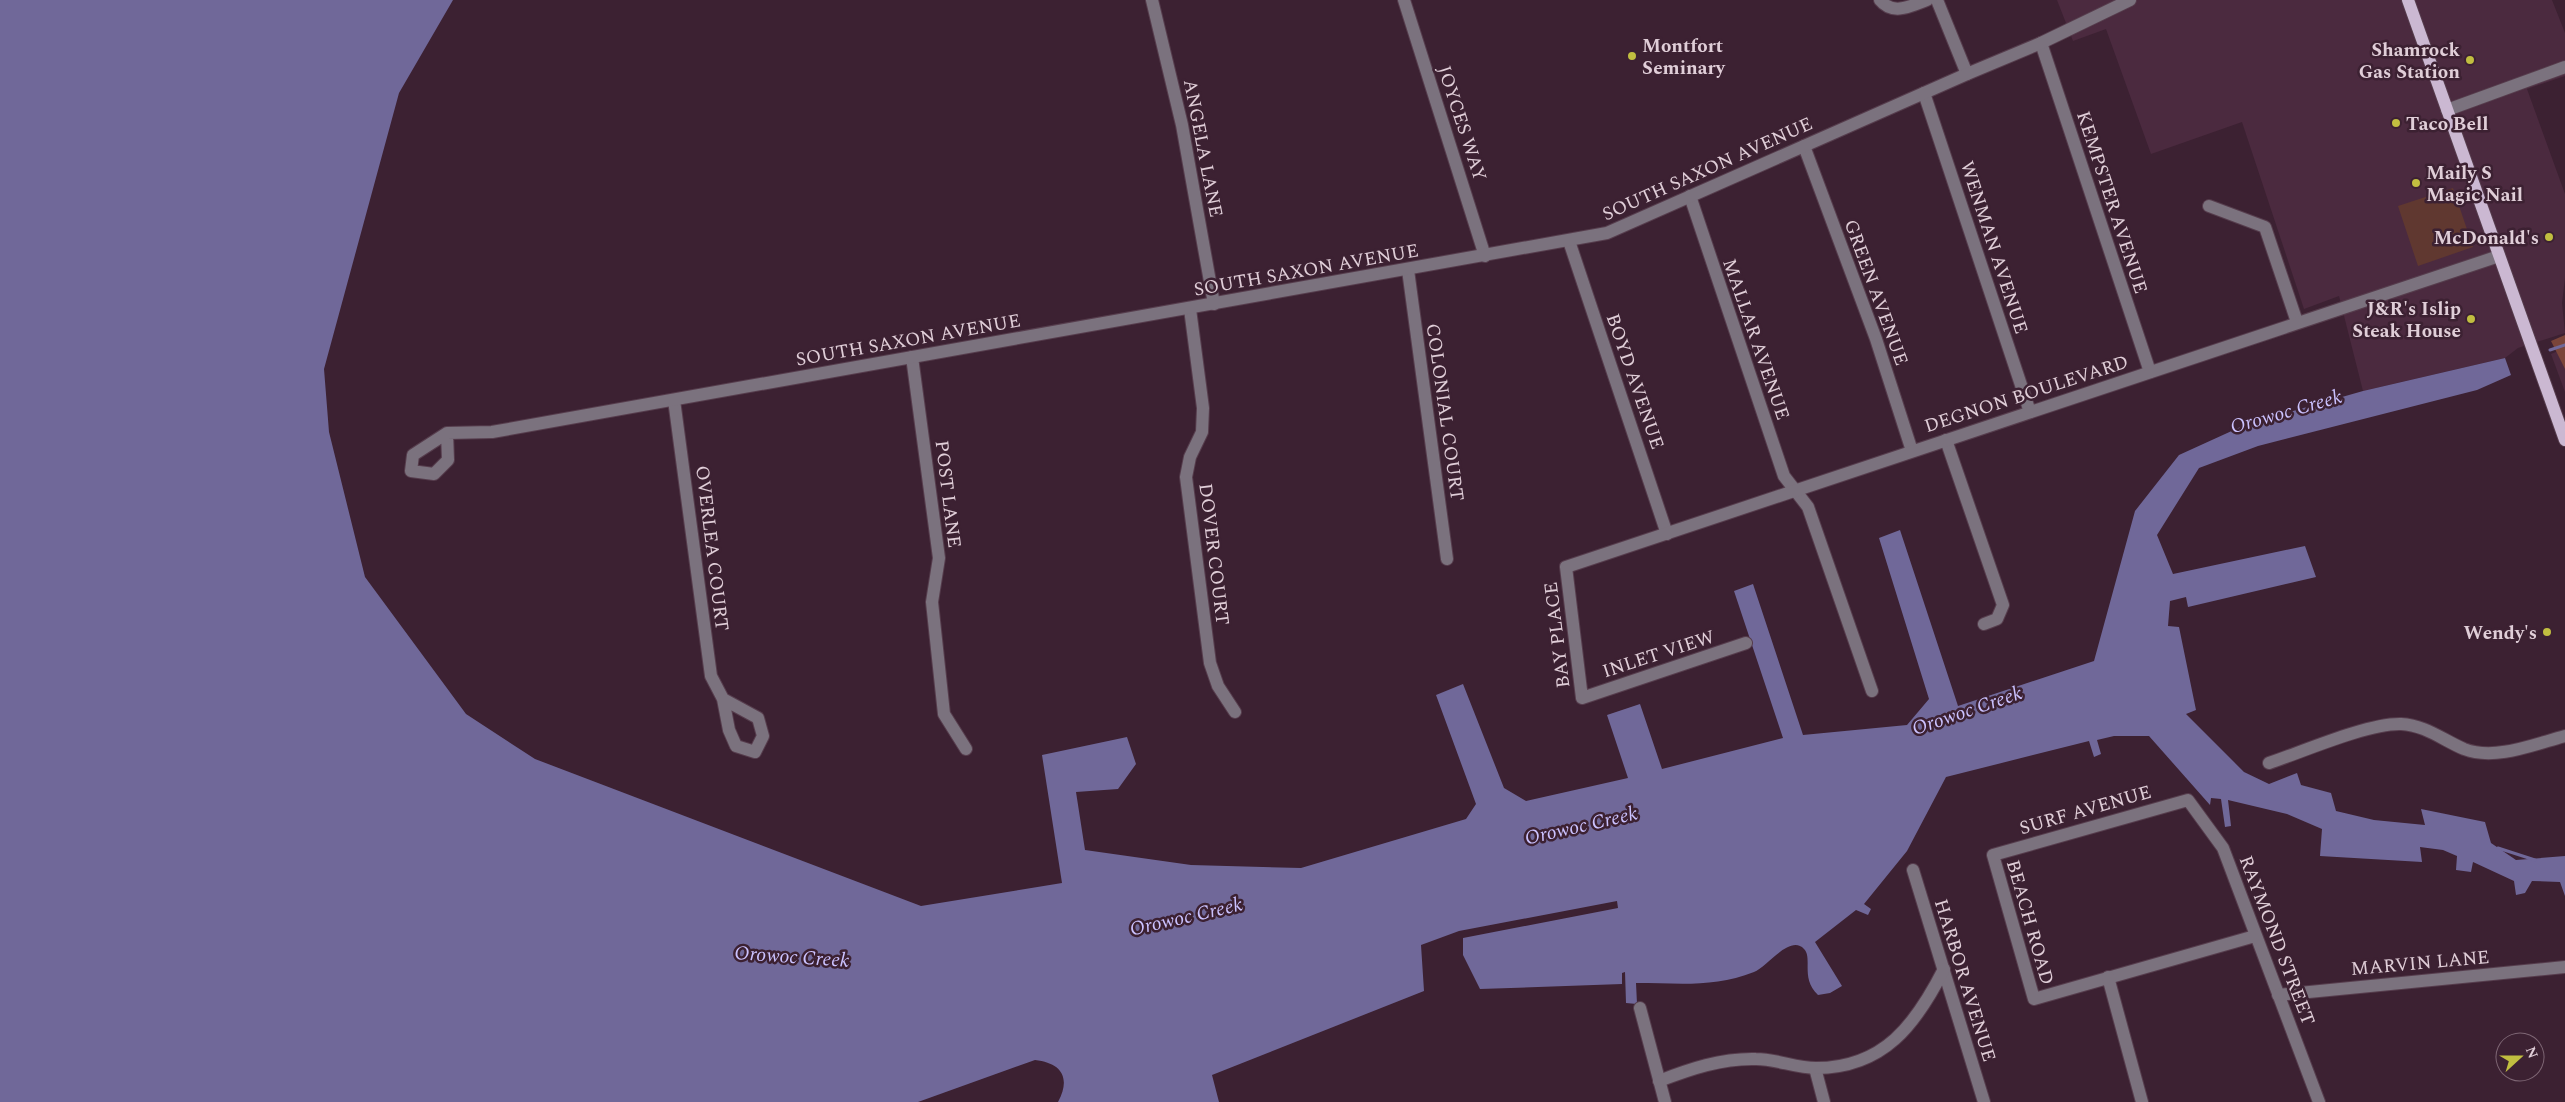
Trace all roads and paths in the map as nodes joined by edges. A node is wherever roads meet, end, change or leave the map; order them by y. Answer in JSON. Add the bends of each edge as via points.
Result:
{"nodes":[{"id":1,"x":1152,"y":0,"type":"edge"},
{"id":2,"x":1404,"y":0,"type":"edge"},
{"id":3,"x":1880,"y":0,"type":"edge"},
{"id":4,"x":1927,"y":0,"type":"edge"},
{"id":5,"x":1937,"y":0,"type":"edge"},
{"id":6,"x":2130,"y":0,"type":"edge"},
{"id":7,"x":2408,"y":0,"type":"edge"},
{"id":8,"x":2041,"y":43,"type":"junction"},
{"id":9,"x":2565,"y":67,"type":"edge"},
{"id":10,"x":1967,"y":74,"type":"junction"},
{"id":11,"x":1924,"y":94,"type":"junction"},
{"id":12,"x":2446,"y":110,"type":"junction"},
{"id":13,"x":1804,"y":146,"type":"junction"},
{"id":14,"x":1690,"y":196,"type":"junction"},
{"id":15,"x":2209,"y":206,"type":"dead end"},
{"id":16,"x":1569,"y":241,"type":"junction"},
{"id":17,"x":1486,"y":256,"type":"junction"},
{"id":18,"x":2499,"y":256,"type":"junction"},
{"id":19,"x":1408,"y":270,"type":"junction"},
{"id":20,"x":1214,"y":304,"type":"junction"},
{"id":21,"x":1190,"y":309,"type":"junction"},
{"id":22,"x":2298,"y":322,"type":"junction"},
{"id":23,"x":912,"y":357,"type":"junction"},
{"id":24,"x":2150,"y":372,"type":"junction"},
{"id":25,"x":674,"y":400,"type":"junction"},
{"id":26,"x":2030,"y":412,"type":"junction"},
{"id":27,"x":447,"y":433,"type":"dead end"},
{"id":28,"x":1946,"y":440,"type":"junction"},
{"id":29,"x":2565,"y":440,"type":"edge"},
{"id":30,"x":1912,"y":451,"type":"junction"},
{"id":31,"x":1795,"y":491,"type":"junction"},
{"id":32,"x":1667,"y":534,"type":"junction"},
{"id":33,"x":1447,"y":559,"type":"dead end"},
{"id":34,"x":1566,"y":567,"type":"joint"},
{"id":35,"x":1984,"y":624,"type":"dead end"},
{"id":36,"x":1746,"y":644,"type":"dead end"},
{"id":37,"x":1872,"y":691,"type":"dead end"},
{"id":38,"x":1582,"y":698,"type":"joint"},
{"id":39,"x":722,"y":699,"type":"dead end"},
{"id":40,"x":1235,"y":712,"type":"dead end"},
{"id":41,"x":2565,"y":736,"type":"edge"},
{"id":42,"x":966,"y":749,"type":"dead end"},
{"id":43,"x":2269,"y":763,"type":"dead end"},
{"id":44,"x":2188,"y":800,"type":"joint"},
{"id":45,"x":1993,"y":855,"type":"joint"},
{"id":46,"x":1913,"y":870,"type":"dead end"},
{"id":47,"x":2255,"y":936,"type":"junction"},
{"id":48,"x":2565,"y":967,"type":"edge"},
{"id":49,"x":1944,"y":970,"type":"junction"},
{"id":50,"x":2108,"y":977,"type":"junction"},
{"id":51,"x":2278,"y":994,"type":"junction"},
{"id":52,"x":1640,"y":1008,"type":"dead end"},
{"id":53,"x":1815,"y":1068,"type":"junction"},
{"id":54,"x":1660,"y":1081,"type":"junction"},
{"id":55,"x":1665,"y":1102,"type":"edge"},
{"id":56,"x":1824,"y":1102,"type":"edge"},
{"id":57,"x":1984,"y":1102,"type":"edge"},
{"id":58,"x":2142,"y":1102,"type":"edge"},
{"id":59,"x":2319,"y":1102,"type":"edge"}],
"edges":[{"from":1,"to":20,"type":"street","name":"ANGELA LANE","via":[[1182,125]]},
{"from":2,"to":17,"type":"street","name":"JOYCES WAY"},
{"from":3,"to":4,"type":"street","via":[[1888,7],[1900,9]]},
{"from":5,"to":10,"type":"street"},
{"from":6,"to":8,"type":"street","name":"SOUTH SAXON AVENUE"},
{"from":7,"to":12,"type":"main road"},
{"from":8,"to":10,"type":"street","name":"SOUTH SAXON AVENUE"},
{"from":8,"to":24,"type":"street","name":"KEMPSTER AVENUE"},
{"from":9,"to":12,"type":"street"},
{"from":10,"to":11,"type":"street","name":"SOUTH SAXON AVENUE"},
{"from":11,"to":13,"type":"street","name":"SOUTH SAXON AVENUE"},
{"from":11,"to":26,"type":"street","name":"WENMAN AVENUE"},
{"from":12,"to":18,"type":"main road"},
{"from":13,"to":14,"type":"street","name":"SOUTH SAXON AVENUE"},
{"from":13,"to":30,"type":"street","name":"GREEN AVENUE","via":[[1876,339]]},
{"from":14,"to":16,"type":"street","name":"SOUTH SAXON AVENUE","via":[[1607,233]]},
{"from":14,"to":31,"type":"street","name":"MALLAR AVENUE","via":[[1784,476]]},
{"from":15,"to":22,"type":"street","via":[[2265,227]]},
{"from":16,"to":17,"type":"street","name":"SOUTH SAXON AVENUE"},
{"from":16,"to":32,"type":"street","name":"BOYD AVENUE"},
{"from":17,"to":19,"type":"street","name":"SOUTH SAXON AVENUE"},
{"from":18,"to":22,"type":"street","name":"DEGNON BOULEVARD"},
{"from":18,"to":29,"type":"main road"},
{"from":19,"to":20,"type":"street","name":"SOUTH SAXON AVENUE"},
{"from":19,"to":33,"type":"street","name":"COLONIAL COURT"},
{"from":20,"to":21,"type":"street","name":"SOUTH SAXON AVENUE"},
{"from":21,"to":23,"type":"street","name":"SOUTH SAXON AVENUE"},
{"from":21,"to":40,"type":"street","name":"DOVER COURT","via":[[1203,408],[1202,432],[1190,456],[1186,477],[1210,663],[1218,686]]},
{"from":22,"to":24,"type":"street","name":"DEGNON BOULEVARD"},
{"from":23,"to":25,"type":"street","name":"SOUTH SAXON AVENUE"},
{"from":23,"to":42,"type":"street","name":"POST LANE","via":[[939,558],[932,602],[944,714]]},
{"from":24,"to":26,"type":"street","name":"DEGNON BOULEVARD"},
{"from":25,"to":27,"type":"street","name":"SOUTH SAXON AVENUE","via":[[492,432]]},
{"from":25,"to":39,"type":"street","name":"OVERLEA COURT","via":[[708,660],[711,676]]},
{"from":26,"to":28,"type":"street","name":"DEGNON BOULEVARD"},
{"from":28,"to":30,"type":"street","name":"DEGNON BOULEVARD"},
{"from":28,"to":35,"type":"street","via":[[2003,605],[1997,619]]},
{"from":30,"to":31,"type":"street","name":"DEGNON BOULEVARD"},
{"from":31,"to":32,"type":"street","name":"DEGNON BOULEVARD"},
{"from":31,"to":37,"type":"street","name":"MALLAR AVENUE","via":[[1808,507]]},
{"from":32,"to":34,"type":"street","name":"DEGNON BOULEVARD"},
{"from":34,"to":38,"type":"street","name":"BAY PLACE"},
{"from":36,"to":38,"type":"street","name":"INLET VIEW"},
{"from":41,"to":43,"type":"street","via":[[2512,750],[2485,753],[2465,749],[2424,728],[2400,724],[2374,728]]},
{"from":44,"to":45,"type":"street","name":"SURF AVENUE"},
{"from":44,"to":47,"type":"street","name":"RAYMOND STREET","via":[[2223,848]]},
{"from":45,"to":50,"type":"street","name":"BEACH ROAD","via":[[2034,999]]},
{"from":46,"to":49,"type":"street","name":"HARBOR AVENUE"},
{"from":47,"to":50,"type":"street"},
{"from":47,"to":51,"type":"street","name":"RAYMOND STREET"},
{"from":48,"to":51,"type":"street","name":"MARVIN LANE"},
{"from":49,"to":53,"type":"street","via":[[1928,1002],[1912,1024],[1884,1049],[1846,1065]]},
{"from":49,"to":57,"type":"street","name":"HARBOR AVENUE"},
{"from":50,"to":58,"type":"street"},
{"from":51,"to":59,"type":"street","name":"RAYMOND STREET"},
{"from":52,"to":54,"type":"street"},
{"from":53,"to":54,"type":"street","via":[[1782,1061],[1724,1061]]},
{"from":53,"to":56,"type":"street"},
{"from":54,"to":55,"type":"street"}]}
